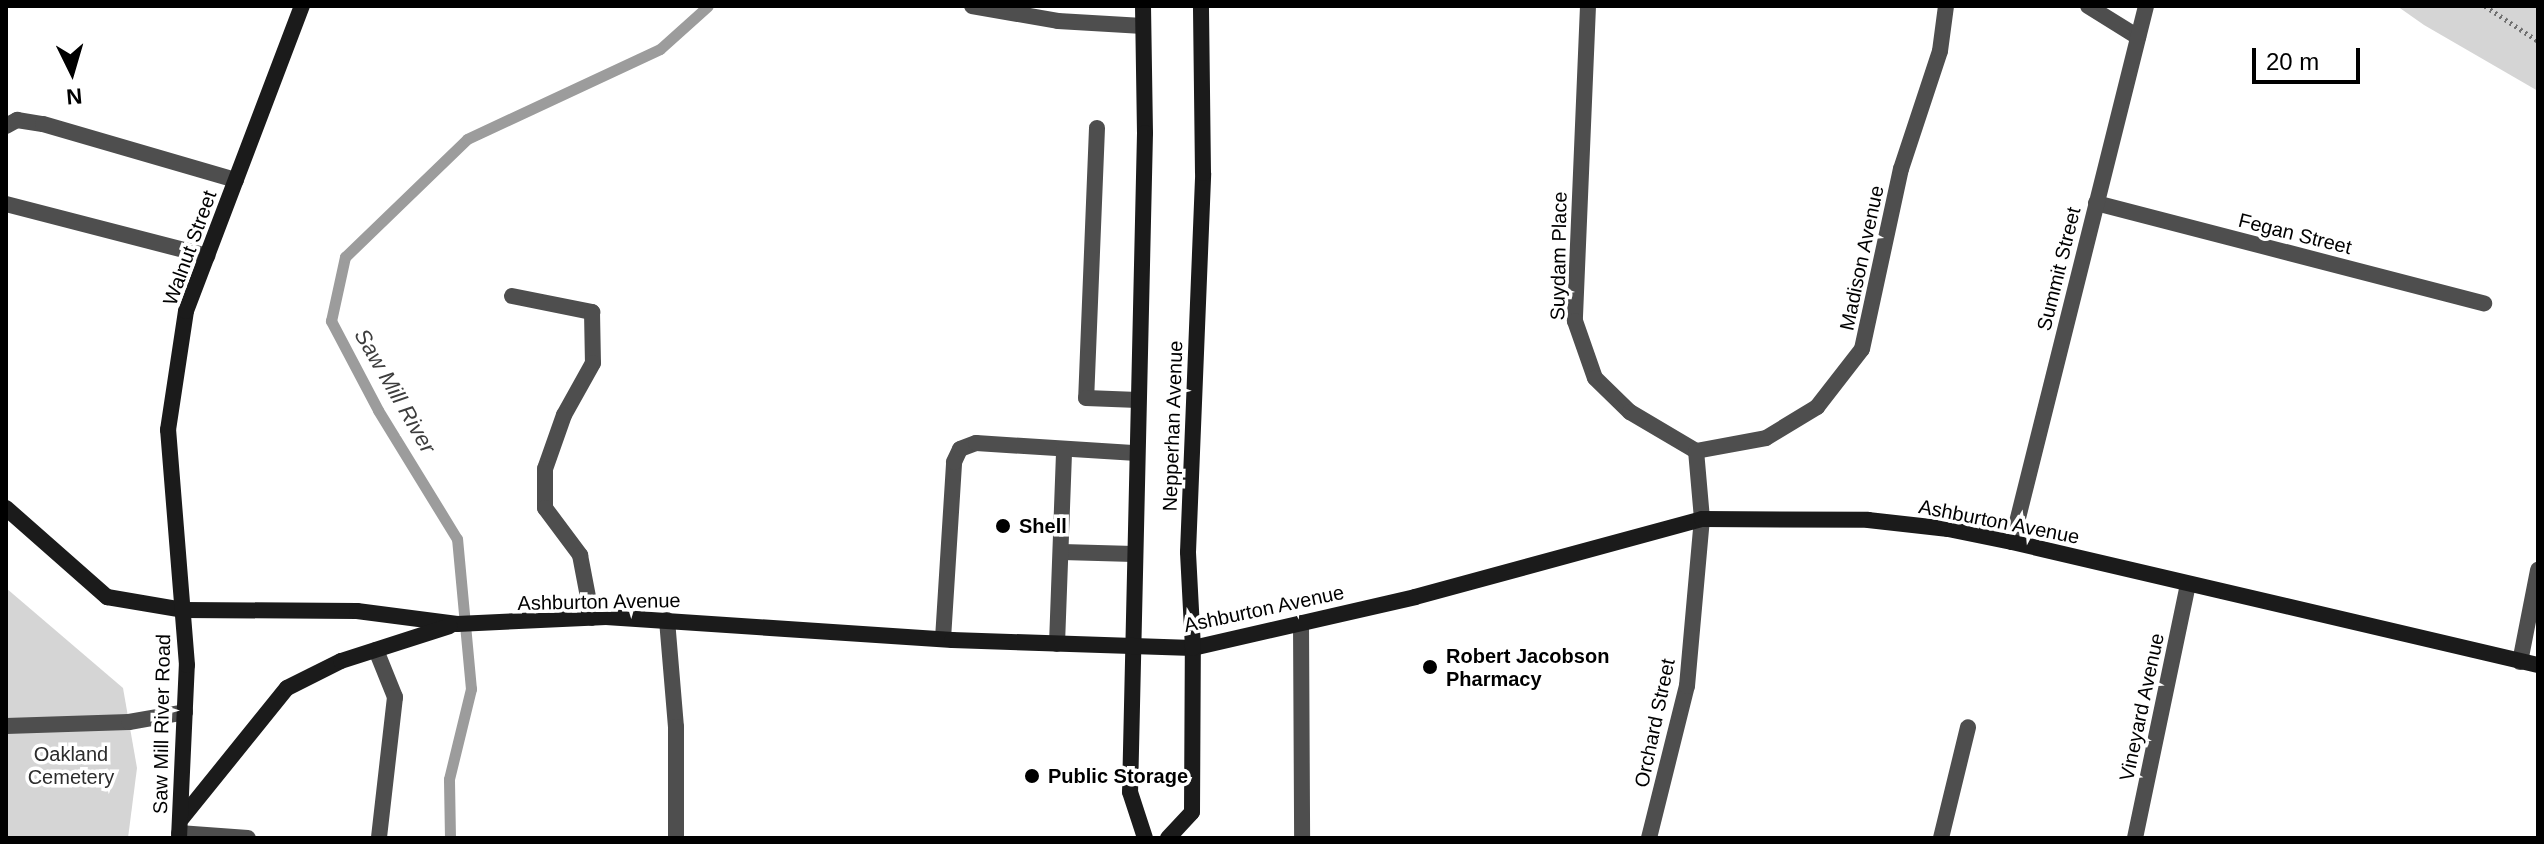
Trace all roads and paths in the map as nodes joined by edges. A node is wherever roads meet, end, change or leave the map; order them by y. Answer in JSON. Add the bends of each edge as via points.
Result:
{"nodes":[{"id":1,"x":302,"y":6,"type":"edge"},
{"id":2,"x":972,"y":6,"type":"edge"},
{"id":3,"x":1143,"y":6,"type":"edge"},
{"id":4,"x":1201,"y":6,"type":"edge"},
{"id":5,"x":1588,"y":6,"type":"edge"},
{"id":6,"x":1946,"y":6,"type":"edge"},
{"id":7,"x":2088,"y":6,"type":"edge"},
{"id":8,"x":2146,"y":6,"type":"edge"},
{"id":9,"x":2485,"y":6,"type":"edge"},
{"id":10,"x":1143,"y":26,"type":"junction"},
{"id":11,"x":2138,"y":37,"type":"junction"},
{"id":12,"x":2538,"y":41,"type":"edge"},
{"id":13,"x":6,"y":126,"type":"edge"},
{"id":14,"x":1097,"y":128,"type":"dead end"},
{"id":15,"x":236,"y":180,"type":"junction"},
{"id":16,"x":2096,"y":203,"type":"junction"},
{"id":17,"x":6,"y":204,"type":"edge"},
{"id":18,"x":207,"y":256,"type":"junction"},
{"id":19,"x":512,"y":296,"type":"dead end"},
{"id":20,"x":2484,"y":303,"type":"dead end"},
{"id":21,"x":1138,"y":400,"type":"junction"},
{"id":22,"x":1064,"y":450,"type":"junction"},
{"id":23,"x":1696,"y":451,"type":"junction"},
{"id":24,"x":1137,"y":453,"type":"junction"},
{"id":25,"x":6,"y":508,"type":"edge"},
{"id":26,"x":1702,"y":519,"type":"junction"},
{"id":27,"x":2012,"y":542,"type":"junction"},
{"id":28,"x":1062,"y":552,"type":"junction"},
{"id":29,"x":1134,"y":554,"type":"junction"},
{"id":30,"x":2538,"y":570,"type":"edge"},
{"id":31,"x":2188,"y":584,"type":"junction"},
{"id":32,"x":183,"y":610,"type":"junction"},
{"id":33,"x":592,"y":618,"type":"junction"},
{"id":34,"x":667,"y":620,"type":"junction"},
{"id":35,"x":1301,"y":623,"type":"junction"},
{"id":36,"x":457,"y":624,"type":"junction"},
{"id":37,"x":943,"y":639,"type":"junction"},
{"id":38,"x":1057,"y":644,"type":"junction"},
{"id":39,"x":1135,"y":646,"type":"junction"},
{"id":40,"x":1193,"y":648,"type":"junction"},
{"id":41,"x":376,"y":650,"type":"junction"},
{"id":42,"x":2520,"y":662,"type":"junction"},
{"id":43,"x":2538,"y":665,"type":"edge"},
{"id":44,"x":185,"y":712,"type":"junction"},
{"id":45,"x":6,"y":726,"type":"edge"},
{"id":46,"x":1968,"y":727,"type":"dead end"},
{"id":47,"x":180,"y":830,"type":"edge"},
{"id":48,"x":248,"y":838,"type":"edge"},
{"id":49,"x":379,"y":838,"type":"edge"},
{"id":50,"x":676,"y":838,"type":"edge"},
{"id":51,"x":1145,"y":838,"type":"edge"},
{"id":52,"x":1168,"y":838,"type":"edge"},
{"id":53,"x":1302,"y":838,"type":"edge"},
{"id":54,"x":1649,"y":838,"type":"edge"},
{"id":55,"x":1941,"y":838,"type":"edge"},
{"id":56,"x":2135,"y":838,"type":"edge"}],
"edges":[{"from":1,"to":15,"type":"main road","name":"Walnut Street"},
{"from":2,"to":10,"type":"street","via":[[1058,21]]},
{"from":3,"to":10,"type":"main road","name":"Nepperhan Avenue"},
{"from":4,"to":40,"type":"main road","name":"Nepperhan Avenue","via":[[1203,173],[1188,552]]},
{"from":5,"to":23,"type":"street","name":"Suydam Place","via":[[1575,321],[1595,378],[1630,412]]},
{"from":6,"to":23,"type":"street","name":"Madison Avenue","via":[[1940,51],[1901,169],[1862,349],[1817,407],[1766,438]]},
{"from":7,"to":11,"type":"street"},
{"from":8,"to":11,"type":"street","name":"Summit Street"},
{"from":9,"to":12,"type":"path"},
{"from":10,"to":21,"type":"main road","name":"Nepperhan Avenue"},
{"from":11,"to":16,"type":"street","name":"Summit Street"},
{"from":13,"to":15,"type":"street","via":[[17,120],[43,124]]},
{"from":14,"to":21,"type":"street","via":[[1086,398]]},
{"from":15,"to":18,"type":"main road","name":"Walnut Street"},
{"from":16,"to":20,"type":"street","name":"Fegan Street"},
{"from":16,"to":27,"type":"street","name":"Summit Street"},
{"from":17,"to":18,"type":"street"},
{"from":18,"to":32,"type":"main road","name":"Walnut Street","via":[[186,311],[168,430]]},
{"from":19,"to":33,"type":"street","via":[[592,312],[593,363],[564,415],[545,469],[545,508],[580,555]]},
{"from":21,"to":24,"type":"main road","name":"Nepperhan Avenue"},
{"from":22,"to":24,"type":"street"},
{"from":22,"to":28,"type":"street"},
{"from":22,"to":37,"type":"street","via":[[976,443],[960,449],[954,462]]},
{"from":23,"to":26,"type":"street"},
{"from":24,"to":29,"type":"main road","name":"Nepperhan Avenue"},
{"from":25,"to":32,"type":"main road","name":"Ashburton Avenue","via":[[107,597]]},
{"from":26,"to":27,"type":"main road","name":"Ashburton Avenue","via":[[1868,520]]},
{"from":26,"to":35,"type":"main road","name":"Ashburton Avenue"},
{"from":26,"to":54,"type":"street","name":"Orchard Street","via":[[1687,686]]},
{"from":27,"to":31,"type":"main road","name":"Ashburton Avenue"},
{"from":28,"to":29,"type":"street"},
{"from":28,"to":38,"type":"street"},
{"from":29,"to":39,"type":"main road","name":"Nepperhan Avenue"},
{"from":30,"to":42,"type":"street"},
{"from":31,"to":42,"type":"main road","name":"Ashburton Avenue"},
{"from":31,"to":56,"type":"street","name":"Vineyard Avenue"},
{"from":32,"to":36,"type":"main road","name":"Ashburton Avenue","via":[[357,611]]},
{"from":32,"to":44,"type":"main road","name":"Saw Mill River Road"},
{"from":33,"to":34,"type":"main road","name":"Ashburton Avenue"},
{"from":33,"to":36,"type":"main road","name":"Ashburton Avenue"},
{"from":34,"to":37,"type":"main road","name":"Ashburton Avenue"},
{"from":34,"to":50,"type":"street","via":[[676,727]]},
{"from":35,"to":40,"type":"main road","name":"Ashburton Avenue"},
{"from":35,"to":53,"type":"street"},
{"from":36,"to":41,"type":"main road"},
{"from":37,"to":38,"type":"main road","name":"Ashburton Avenue"},
{"from":38,"to":39,"type":"main road","name":"Ashburton Avenue"},
{"from":39,"to":40,"type":"main road","name":"Ashburton Avenue"},
{"from":39,"to":51,"type":"main road","name":"Nepperhan Avenue","via":[[1130,792]]},
{"from":40,"to":52,"type":"main road","name":"Nepperhan Avenue","via":[[1192,812]]},
{"from":41,"to":47,"type":"main road","via":[[287,688]]},
{"from":41,"to":49,"type":"street","via":[[395,697]]},
{"from":42,"to":43,"type":"main road","name":"Ashburton Avenue"},
{"from":44,"to":45,"type":"street","via":[[129,722]]},
{"from":44,"to":47,"type":"main road","name":"Saw Mill River Road"},
{"from":46,"to":55,"type":"street"},
{"from":47,"to":48,"type":"street"}]}
